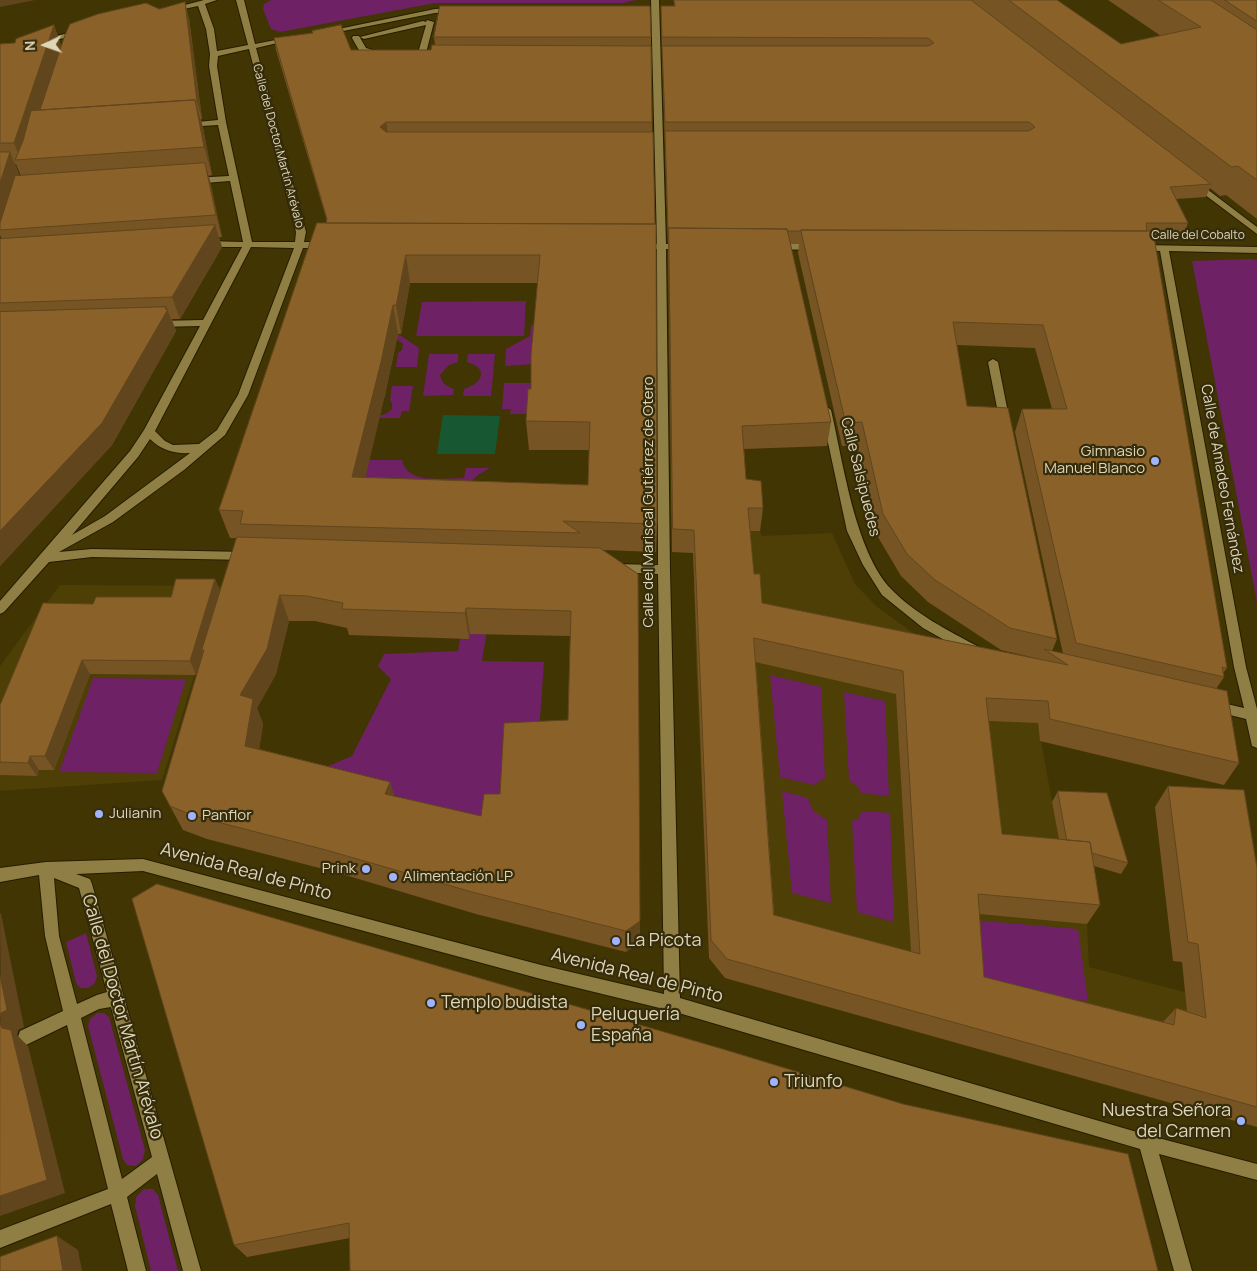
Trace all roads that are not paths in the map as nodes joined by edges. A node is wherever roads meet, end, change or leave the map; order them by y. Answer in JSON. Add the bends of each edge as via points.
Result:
{"nodes":[{"id":1,"x":213,"y":0,"type":"edge"},
{"id":2,"x":240,"y":0,"type":"edge"},
{"id":3,"x":201,"y":3,"type":"junction"},
{"id":4,"x":653,"y":6,"type":"edge"},
{"id":5,"x":469,"y":10,"type":"edge"},
{"id":6,"x":157,"y":13,"type":"edge"},
{"id":7,"x":92,"y":29,"type":"edge"},
{"id":8,"x":74,"y":33,"type":"junction"},
{"id":9,"x":322,"y":33,"type":"edge"},
{"id":10,"x":303,"y":37,"type":"edge"},
{"id":11,"x":37,"y":42,"type":"edge"},
{"id":12,"x":69,"y":42,"type":"edge"},
{"id":13,"x":252,"y":47,"type":"junction"},
{"id":14,"x":385,"y":53,"type":"edge"},
{"id":15,"x":412,"y":53,"type":"edge"},
{"id":16,"x":422,"y":53,"type":"junction"},
{"id":17,"x":431,"y":53,"type":"edge"},
{"id":18,"x":214,"y":54,"type":"junction"},
{"id":19,"x":222,"y":122,"type":"junction"},
{"id":20,"x":177,"y":126,"type":"edge"},
{"id":21,"x":1186,"y":176,"type":"edge"},
{"id":22,"x":232,"y":178,"type":"junction"},
{"id":23,"x":183,"y":182,"type":"edge"},
{"id":24,"x":1257,"y":231,"type":"edge"},
{"id":25,"x":193,"y":244,"type":"edge"},
{"id":26,"x":248,"y":244,"type":"junction"},
{"id":27,"x":299,"y":246,"type":"junction"},
{"id":28,"x":334,"y":246,"type":"edge"},
{"id":29,"x":630,"y":246,"type":"edge"},
{"id":30,"x":662,"y":246,"type":"junction"},
{"id":31,"x":695,"y":247,"type":"edge"},
{"id":32,"x":761,"y":247,"type":"edge"},
{"id":33,"x":790,"y":247,"type":"junction"},
{"id":34,"x":828,"y":247,"type":"edge"},
{"id":35,"x":1126,"y":248,"type":"edge"},
{"id":36,"x":1164,"y":248,"type":"junction"},
{"id":37,"x":1257,"y":250,"type":"edge"},
{"id":38,"x":792,"y":260,"type":"edge"},
{"id":39,"x":207,"y":323,"type":"junction"},
{"id":40,"x":151,"y":324,"type":"edge"},
{"id":41,"x":994,"y":362,"type":"dead end"},
{"id":42,"x":823,"y":396,"type":"edge"},
{"id":43,"x":149,"y":431,"type":"junction"},
{"id":44,"x":1008,"y":436,"type":"edge"},
{"id":45,"x":202,"y":448,"type":"junction"},
{"id":46,"x":48,"y":556,"type":"junction"},
{"id":47,"x":259,"y":556,"type":"edge"},
{"id":48,"x":606,"y":568,"type":"edge"},
{"id":49,"x":664,"y":570,"type":"junction"},
{"id":50,"x":0,"y":609,"type":"edge"},
{"id":51,"x":984,"y":653,"type":"edge"},
{"id":52,"x":1204,"y":703,"type":"edge"},
{"id":53,"x":1253,"y":707,"type":"edge"},
{"id":54,"x":1257,"y":742,"type":"edge"},
{"id":55,"x":46,"y":868,"type":"junction"},
{"id":56,"x":0,"y":875,"type":"edge"},
{"id":57,"x":117,"y":998,"type":"junction"},
{"id":58,"x":672,"y":1003,"type":"junction"},
{"id":59,"x":72,"y":1015,"type":"junction"},
{"id":60,"x":26,"y":1037,"type":"dead end"},
{"id":61,"x":1147,"y":1144,"type":"junction"},
{"id":62,"x":162,"y":1160,"type":"junction"},
{"id":63,"x":1257,"y":1172,"type":"edge"},
{"id":64,"x":118,"y":1193,"type":"junction"},
{"id":65,"x":0,"y":1239,"type":"edge"},
{"id":66,"x":137,"y":1271,"type":"edge"},
{"id":67,"x":192,"y":1271,"type":"edge"},
{"id":68,"x":1183,"y":1271,"type":"edge"}],
"edges":[{"from":1,"to":3,"type":"street"},
{"from":2,"to":13,"type":"street","name":"Calle del Doctor Martín Arévalo"},
{"from":3,"to":6,"type":"street"},
{"from":3,"to":18,"type":"street"},
{"from":4,"to":30,"type":"street","name":"Calle del Mariscal Gutiérrez de Otero","via":[[658,53]]},
{"from":5,"to":9,"type":"street","via":[[435,11]]},
{"from":7,"to":8,"type":"street"},
{"from":8,"to":11,"type":"street"},
{"from":8,"to":12,"type":"street"},
{"from":10,"to":13,"type":"street"},
{"from":13,"to":18,"type":"street"},
{"from":13,"to":27,"type":"street","name":"Calle del Doctor Martín Arévalo","via":[[302,232]]},
{"from":14,"to":16,"type":"street","via":[[363,50],[360,38],[426,22]]},
{"from":15,"to":16,"type":"street"},
{"from":16,"to":17,"type":"street"},
{"from":18,"to":19,"type":"street"},
{"from":19,"to":20,"type":"street"},
{"from":19,"to":22,"type":"street"},
{"from":21,"to":24,"type":"street"},
{"from":22,"to":23,"type":"street"},
{"from":22,"to":26,"type":"street"},
{"from":25,"to":26,"type":"street"},
{"from":26,"to":27,"type":"street"},
{"from":26,"to":39,"type":"street","name":"Calle del Doctor Martín Arévalo"},
{"from":27,"to":28,"type":"street"},
{"from":27,"to":45,"type":"street","name":"Calle del Doctor Martín Arévalo","via":[[243,395],[221,432]]},
{"from":29,"to":30,"type":"street"},
{"from":30,"to":31,"type":"street"},
{"from":30,"to":49,"type":"street","name":"Calle del Mariscal Gutiérrez de Otero"},
{"from":32,"to":33,"type":"street"},
{"from":33,"to":34,"type":"street"},
{"from":33,"to":38,"type":"street"},
{"from":35,"to":36,"type":"street","name":"Calle del Cobalto"},
{"from":36,"to":37,"type":"street","name":"Calle del Cobalto"},
{"from":36,"to":53,"type":"street","name":"Calle de Amadeo Fernández","via":[[1240,666]]},
{"from":39,"to":40,"type":"street"},
{"from":39,"to":43,"type":"street","name":"Calle del Doctor Martín Arévalo"},
{"from":41,"to":44,"type":"street"},
{"from":42,"to":51,"type":"street","name":"Calle Salsipuedes","via":[[854,531],[867,562],[886,592],[926,625]]},
{"from":43,"to":45,"type":"street","via":[[164,447],[176,450]]},
{"from":43,"to":46,"type":"street","name":"Calle del Doctor Martín Arévalo","via":[[134,454]]},
{"from":45,"to":46,"type":"street","name":"Calle del Doctor Martín Arévalo","via":[[109,519]]},
{"from":46,"to":47,"type":"street","via":[[92,553]]},
{"from":46,"to":50,"type":"street","name":"Calle del Doctor Martín Arévalo"},
{"from":48,"to":49,"type":"street"},
{"from":49,"to":58,"type":"street","name":"Calle del Mariscal Gutiérrez de Otero"},
{"from":52,"to":53,"type":"street"},
{"from":53,"to":54,"type":"street"},
{"from":55,"to":56,"type":"street","name":"Avenida Real de Pinto"},
{"from":55,"to":57,"type":"street","name":"Calle del Doctor Martín Arévalo","via":[[85,884]]},
{"from":55,"to":58,"type":"street","name":"Avenida Real de Pinto","via":[[143,865],[541,972]]},
{"from":55,"to":59,"type":"street","via":[[52,936]]},
{"from":57,"to":59,"type":"street","via":[[97,1002]]},
{"from":57,"to":62,"type":"street","name":"Calle del Doctor Martín Arévalo"},
{"from":58,"to":61,"type":"street","name":"Avenida Real de Pinto"},
{"from":59,"to":60,"type":"street"},
{"from":59,"to":64,"type":"street"},
{"from":61,"to":63,"type":"street","name":"Avenida Real de Pinto"},
{"from":61,"to":68,"type":"street"},
{"from":62,"to":64,"type":"street"},
{"from":62,"to":67,"type":"street","name":"Calle del Doctor Martín Arévalo"},
{"from":64,"to":65,"type":"street"},
{"from":64,"to":66,"type":"street"}]}
